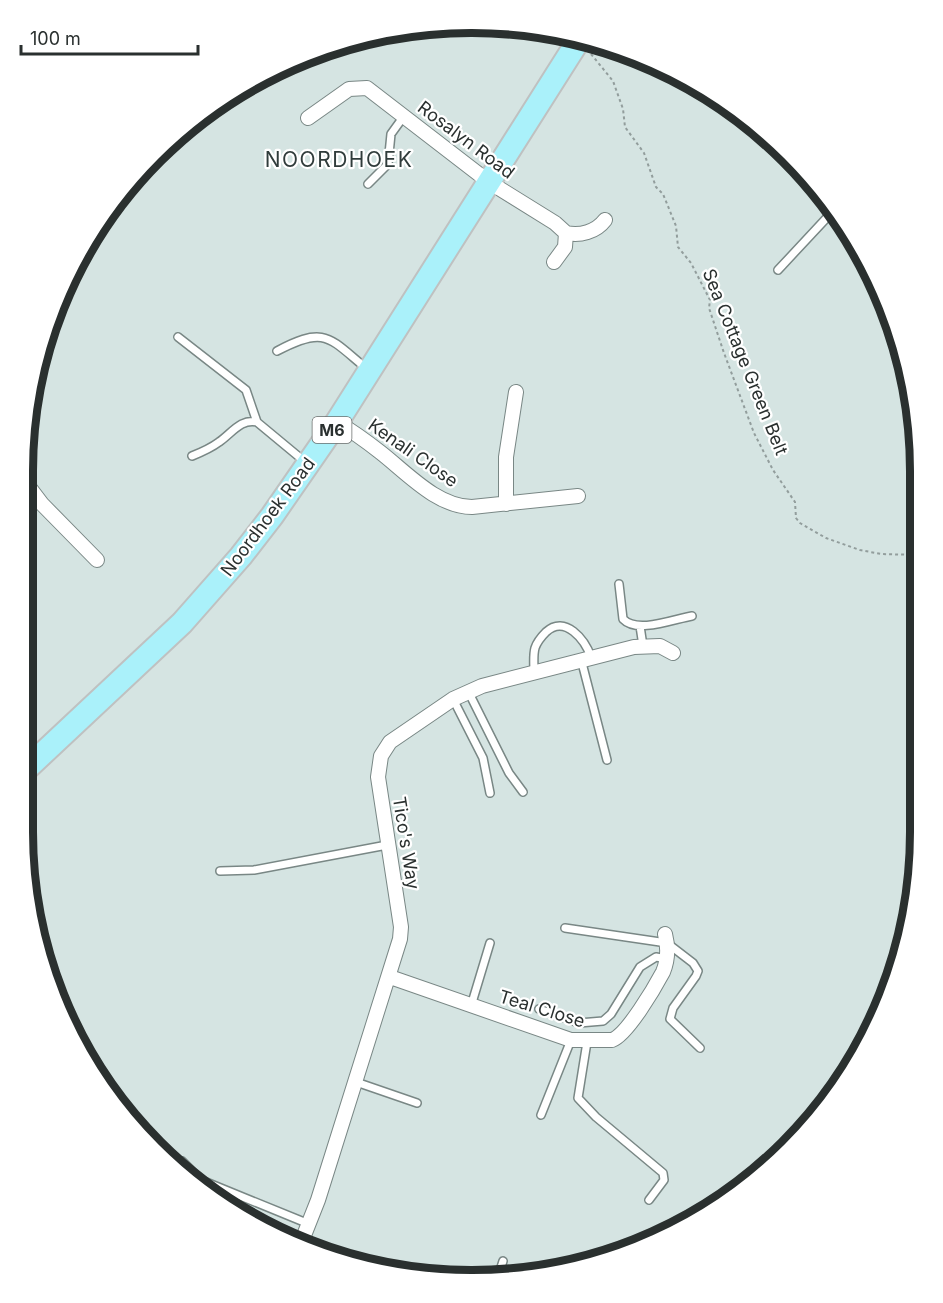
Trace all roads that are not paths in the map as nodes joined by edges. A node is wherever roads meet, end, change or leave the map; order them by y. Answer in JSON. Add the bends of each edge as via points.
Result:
{"nodes":[{"id":1,"x":575,"y":46,"type":"edge"},
{"id":2,"x":404,"y":116,"type":"junction"},
{"id":3,"x":308,"y":118,"type":"dead end"},
{"id":4,"x":489,"y":182,"type":"junction"},
{"id":5,"x":368,"y":184,"type":"dead end"},
{"id":6,"x":828,"y":217,"type":"edge"},
{"id":7,"x":604,"y":220,"type":"dead end"},
{"id":8,"x":566,"y":233,"type":"junction"},
{"id":9,"x":554,"y":262,"type":"dead end"},
{"id":10,"x":778,"y":270,"type":"dead end"},
{"id":11,"x":178,"y":337,"type":"dead end"},
{"id":12,"x":278,"y":351,"type":"dead end"},
{"id":13,"x":369,"y":371,"type":"junction"},
{"id":14,"x":516,"y":392,"type":"dead end"},
{"id":15,"x":256,"y":422,"type":"junction"},
{"id":16,"x":338,"y":422,"type":"junction"},
{"id":17,"x":192,"y":456,"type":"dead end"},
{"id":18,"x":309,"y":464,"type":"junction"},
{"id":19,"x":33,"y":493,"type":"edge"},
{"id":20,"x":578,"y":496,"type":"dead end"},
{"id":21,"x":506,"y":504,"type":"junction"},
{"id":22,"x":97,"y":560,"type":"dead end"},
{"id":23,"x":619,"y":584,"type":"dead end"},
{"id":24,"x":692,"y":616,"type":"dead end"},
{"id":25,"x":640,"y":626,"type":"junction"},
{"id":26,"x":643,"y":646,"type":"junction"},
{"id":27,"x":673,"y":653,"type":"dead end"},
{"id":28,"x":586,"y":658,"type":"junction"},
{"id":29,"x":534,"y":672,"type":"junction"},
{"id":30,"x":468,"y":691,"type":"junction"},
{"id":31,"x":453,"y":699,"type":"junction"},
{"id":32,"x":607,"y":760,"type":"dead end"},
{"id":33,"x":33,"y":762,"type":"edge"},
{"id":34,"x":523,"y":792,"type":"dead end"},
{"id":35,"x":489,"y":794,"type":"dead end"},
{"id":36,"x":387,"y":845,"type":"junction"},
{"id":37,"x":220,"y":871,"type":"dead end"},
{"id":38,"x":565,"y":928,"type":"dead end"},
{"id":39,"x":666,"y":939,"type":"junction"},
{"id":40,"x":490,"y":943,"type":"dead end"},
{"id":41,"x":667,"y":959,"type":"junction"},
{"id":42,"x":390,"y":977,"type":"junction"},
{"id":43,"x":471,"y":1006,"type":"junction"},
{"id":44,"x":540,"y":1009,"type":"dead end"},
{"id":45,"x":571,"y":1040,"type":"junction"},
{"id":46,"x":587,"y":1042,"type":"junction"},
{"id":47,"x":700,"y":1048,"type":"dead end"},
{"id":48,"x":356,"y":1082,"type":"junction"},
{"id":49,"x":417,"y":1103,"type":"dead end"},
{"id":50,"x":542,"y":1115,"type":"dead end"},
{"id":51,"x":213,"y":1185,"type":"edge"},
{"id":52,"x":650,"y":1200,"type":"dead end"},
{"id":53,"x":309,"y":1224,"type":"junction"},
{"id":54,"x":304,"y":1237,"type":"edge"},
{"id":55,"x":503,"y":1261,"type":"dead end"},
{"id":56,"x":501,"y":1269,"type":"edge"}],
"edges":[{"from":1,"to":4,"type":"main road","name":"Noordhoek Road","number":"M6"},
{"from":2,"to":3,"type":"street","name":"Rosalyn Road","via":[[362,86],[349,89]]},
{"from":2,"to":4,"type":"street","name":"Rosalyn Road"},
{"from":2,"to":5,"type":"lane","via":[[391,134],[388,164]]},
{"from":4,"to":8,"type":"street","name":"Rosalyn Road"},
{"from":4,"to":13,"type":"main road","name":"Noordhoek Road","number":"M6"},
{"from":6,"to":10,"type":"lane"},
{"from":7,"to":8,"type":"street","via":[[585,233]]},
{"from":8,"to":9,"type":"street","via":[[565,247]]},
{"from":11,"to":15,"type":"lane","via":[[246,390]]},
{"from":12,"to":13,"type":"lane","via":[[310,336],[324,337]]},
{"from":13,"to":16,"type":"main road","name":"Noordhoek Road","number":"M6"},
{"from":14,"to":21,"type":"street","via":[[506,457]]},
{"from":15,"to":17,"type":"lane","via":[[243,422],[219,443]]},
{"from":15,"to":18,"type":"lane"},
{"from":16,"to":18,"type":"main road","name":"Noordhoek Road","number":"M6"},
{"from":16,"to":21,"type":"street","name":"Kenali Close","via":[[449,502],[465,507]]},
{"from":18,"to":33,"type":"main road","name":"Noordhoek Road","number":"M6","via":[[242,556],[182,623]]},
{"from":19,"to":22,"type":"street"},
{"from":20,"to":21,"type":"street","name":"Kenali Close"},
{"from":23,"to":25,"type":"lane","via":[[623,619]]},
{"from":24,"to":25,"type":"lane"},
{"from":25,"to":26,"type":"lane"},
{"from":26,"to":27,"type":"street","name":"Tico's Way","via":[[660,646]]},
{"from":26,"to":28,"type":"street","name":"Tico's Way"},
{"from":28,"to":29,"type":"street","name":"Tico's Way"},
{"from":28,"to":29,"type":"lane","via":[[581,638],[557,626],[550,628],[537,643]]},
{"from":28,"to":32,"type":"lane"},
{"from":29,"to":30,"type":"street","name":"Tico's Way"},
{"from":30,"to":31,"type":"street","name":"Tico's Way"},
{"from":30,"to":34,"type":"lane","via":[[509,773]]},
{"from":31,"to":35,"type":"lane","via":[[483,758]]},
{"from":31,"to":36,"type":"street","name":"Tico's Way","via":[[390,741],[381,756],[378,777]]},
{"from":36,"to":37,"type":"lane","via":[[254,870]]},
{"from":36,"to":42,"type":"street","name":"Tico's Way","via":[[401,927]]},
{"from":38,"to":39,"type":"lane"},
{"from":39,"to":41,"type":"street","name":"Teal Close"},
{"from":39,"to":47,"type":"lane","via":[[698,971],[670,1019]]},
{"from":40,"to":43,"type":"lane"},
{"from":41,"to":44,"type":"lane","via":[[656,957],[640,967],[603,1021],[579,1023]]},
{"from":41,"to":46,"type":"street","name":"Teal Close","via":[[663,972],[621,1035],[612,1040]]},
{"from":42,"to":43,"type":"street","name":"Teal Close"},
{"from":42,"to":48,"type":"street","name":"Tico's Way"},
{"from":43,"to":45,"type":"street","name":"Teal Close"},
{"from":45,"to":46,"type":"street","name":"Teal Close"},
{"from":45,"to":50,"type":"lane"},
{"from":46,"to":52,"type":"lane","via":[[579,1101],[663,1173],[664,1180]]},
{"from":48,"to":49,"type":"lane"},
{"from":48,"to":53,"type":"street","name":"Tico's Way"},
{"from":51,"to":53,"type":"lane"},
{"from":53,"to":54,"type":"street","name":"Tico's Way"},
{"from":55,"to":56,"type":"lane"}]}
